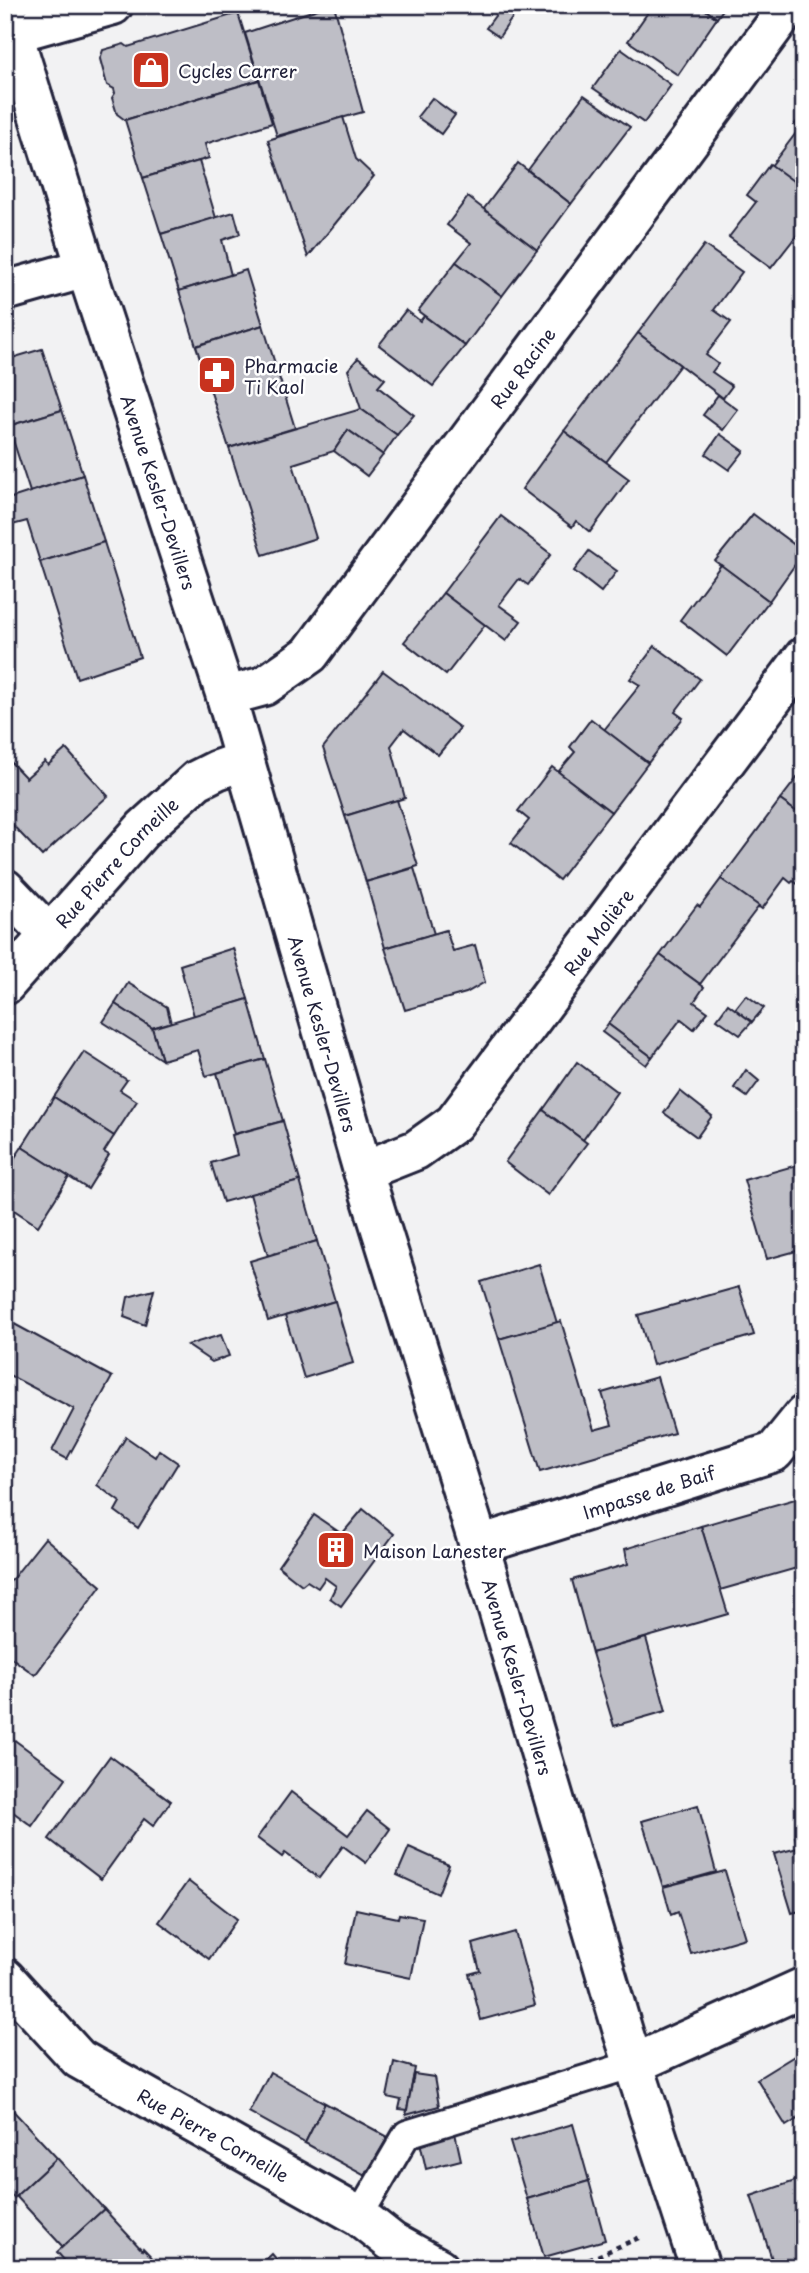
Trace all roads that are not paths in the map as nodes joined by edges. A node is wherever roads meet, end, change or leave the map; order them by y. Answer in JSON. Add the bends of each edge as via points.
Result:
{"nodes":[{"id":1,"x":113,"y":5,"type":"edge"},
{"id":2,"x":790,"y":5,"type":"edge"},
{"id":3,"x":9,"y":20,"type":"edge"},
{"id":4,"x":86,"y":268,"type":"junction"},
{"id":5,"x":5,"y":291,"type":"edge"},
{"id":6,"x":804,"y":657,"type":"edge"},
{"id":7,"x":226,"y":696,"type":"junction"},
{"id":8,"x":243,"y":761,"type":"junction"},
{"id":9,"x":5,"y":889,"type":"edge"},
{"id":10,"x":49,"y":936,"type":"junction"},
{"id":11,"x":5,"y":985,"type":"edge"},
{"id":12,"x":363,"y":1171,"type":"junction"},
{"id":13,"x":804,"y":1415,"type":"edge"},
{"id":14,"x":479,"y":1545,"type":"junction"},
{"id":15,"x":5,"y":1978,"type":"edge"},
{"id":16,"x":804,"y":1987,"type":"edge"},
{"id":17,"x":634,"y":2064,"type":"junction"},
{"id":18,"x":359,"y":2216,"type":"junction"},
{"id":19,"x":439,"y":2268,"type":"edge"},
{"id":20,"x":678,"y":2268,"type":"edge"},
{"id":21,"x":700,"y":2268,"type":"edge"}],
"edges":[{"from":1,"to":3,"type":"street"},
{"from":2,"to":7,"type":"street","name":"Rue Racine","via":[[310,654],[264,686]]},
{"from":3,"to":4,"type":"street","name":"Avenue Kesler-Devillers"},
{"from":4,"to":5,"type":"street"},
{"from":4,"to":7,"type":"street","name":"Avenue Kesler-Devillers"},
{"from":6,"to":12,"type":"street","name":"Rue Molière","via":[[454,1123],[416,1150]]},
{"from":7,"to":8,"type":"street","name":"Avenue Kesler-Devillers"},
{"from":8,"to":10,"type":"street","name":"Rue Pierre Corneille","via":[[197,780],[144,828]]},
{"from":8,"to":12,"type":"street","name":"Avenue Kesler-Devillers"},
{"from":9,"to":10,"type":"street"},
{"from":10,"to":11,"type":"street","name":"Rue Pierre Corneille"},
{"from":12,"to":14,"type":"street","name":"Avenue Kesler-Devillers"},
{"from":13,"to":14,"type":"street","name":"Impasse de Baif","via":[[774,1452]]},
{"from":14,"to":17,"type":"street","name":"Avenue Kesler-Devillers"},
{"from":15,"to":18,"type":"street","name":"Rue Pierre Corneille","via":[[79,2059]]},
{"from":16,"to":17,"type":"street"},
{"from":17,"to":18,"type":"lane","via":[[407,2134]]},
{"from":17,"to":20,"type":"street","name":"Avenue Kesler-Devillers"},
{"from":17,"to":21,"type":"street","name":"Avenue Kesler-Devillers"},
{"from":18,"to":19,"type":"street","name":"Rue Pierre Corneille","via":[[392,2242]]}]}
